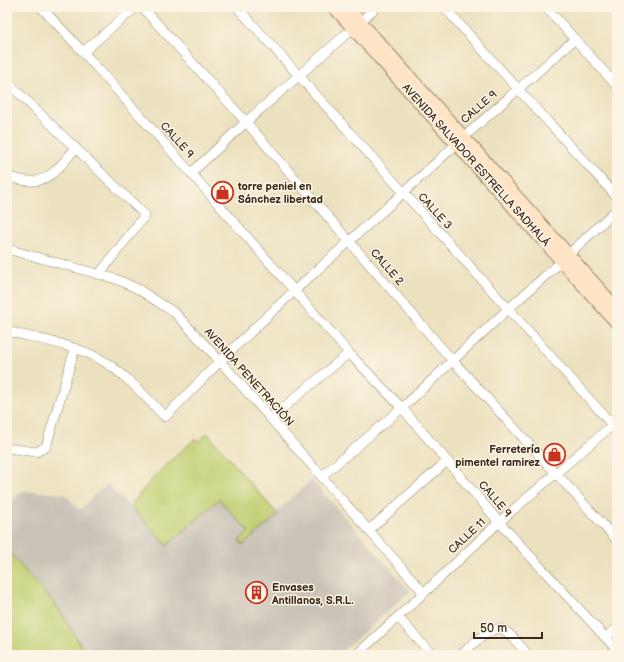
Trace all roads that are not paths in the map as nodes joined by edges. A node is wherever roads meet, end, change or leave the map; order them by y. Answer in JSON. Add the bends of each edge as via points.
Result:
{"nodes":[{"id":1,"x":40,"y":7,"type":"edge"},
{"id":2,"x":136,"y":7,"type":"edge"},
{"id":3,"x":142,"y":7,"type":"edge"},
{"id":4,"x":237,"y":7,"type":"edge"},
{"id":5,"x":334,"y":7,"type":"edge"},
{"id":6,"x":347,"y":7,"type":"edge"},
{"id":7,"x":376,"y":7,"type":"edge"},
{"id":8,"x":444,"y":7,"type":"edge"},
{"id":9,"x":546,"y":7,"type":"edge"},
{"id":10,"x":357,"y":25,"type":"junction"},
{"id":11,"x":574,"y":39,"type":"junction"},
{"id":12,"x":83,"y":52,"type":"junction"},
{"id":13,"x":299,"y":77,"type":"junction"},
{"id":14,"x":7,"y":82,"type":"edge"},
{"id":15,"x":617,"y":86,"type":"edge"},
{"id":16,"x":518,"y":89,"type":"junction"},
{"id":17,"x":246,"y":122,"type":"junction"},
{"id":18,"x":460,"y":140,"type":"junction"},
{"id":19,"x":76,"y":148,"type":"junction"},
{"id":20,"x":191,"y":173,"type":"junction"},
{"id":21,"x":7,"y":176,"type":"edge"},
{"id":22,"x":403,"y":193,"type":"junction"},
{"id":23,"x":617,"y":196,"type":"edge"},
{"id":24,"x":617,"y":209,"type":"edge"},
{"id":25,"x":350,"y":242,"type":"junction"},
{"id":26,"x":7,"y":249,"type":"edge"},
{"id":27,"x":566,"y":258,"type":"junction"},
{"id":28,"x":100,"y":274,"type":"junction"},
{"id":29,"x":294,"y":291,"type":"junction"},
{"id":30,"x":508,"y":309,"type":"junction"},
{"id":31,"x":617,"y":309,"type":"edge"},
{"id":32,"x":617,"y":323,"type":"edge"},
{"id":33,"x":7,"y":331,"type":"edge"},
{"id":34,"x":75,"y":348,"type":"junction"},
{"id":35,"x":349,"y":353,"type":"junction"},
{"id":36,"x":452,"y":360,"type":"junction"},
{"id":37,"x":220,"y":361,"type":"junction"},
{"id":38,"x":402,"y":408,"type":"junction"},
{"id":39,"x":270,"y":418,"type":"junction"},
{"id":40,"x":616,"y":426,"type":"edge"},
{"id":41,"x":7,"y":448,"type":"edge"},
{"id":42,"x":446,"y":462,"type":"junction"},
{"id":43,"x":556,"y":473,"type":"junction"},
{"id":44,"x":322,"y":476,"type":"junction"},
{"id":45,"x":499,"y":522,"type":"junction"},
{"id":46,"x":369,"y":530,"type":"junction"},
{"id":47,"x":617,"y":540,"type":"edge"},
{"id":48,"x":424,"y":593,"type":"junction"},
{"id":49,"x":398,"y":617,"type":"junction"},
{"id":50,"x":617,"y":628,"type":"edge"},
{"id":51,"x":606,"y":638,"type":"junction"},
{"id":52,"x":617,"y":650,"type":"edge"},
{"id":53,"x":356,"y":655,"type":"edge"},
{"id":54,"x":432,"y":655,"type":"edge"},
{"id":55,"x":461,"y":655,"type":"edge"},
{"id":56,"x":528,"y":655,"type":"edge"}],
"edges":[{"from":1,"to":12,"type":"street","name":"CALLE 9"},
{"from":2,"to":12,"type":"street"},
{"from":3,"to":17,"type":"street","name":"CALLE 2"},
{"from":4,"to":13,"type":"street","name":"CALLE 3"},
{"from":5,"to":10,"type":"main road","name":"AVENIDA SALVADOR ESTRELLA SADHALÁ"},
{"from":6,"to":10,"type":"main road","name":"AVENIDA SALVADOR ESTRELLA SADHALÁ"},
{"from":7,"to":10,"type":"street"},
{"from":8,"to":16,"type":"street"},
{"from":9,"to":11,"type":"street"},
{"from":10,"to":13,"type":"street"},
{"from":10,"to":18,"type":"main road","name":"AVENIDA SALVADOR ESTRELLA SADHALÁ"},
{"from":11,"to":15,"type":"street"},
{"from":11,"to":16,"type":"street","name":"CALLE 9"},
{"from":12,"to":20,"type":"street","name":"CALLE 9"},
{"from":13,"to":17,"type":"street"},
{"from":13,"to":22,"type":"street","name":"CALLE 3"},
{"from":14,"to":19,"type":"street"},
{"from":16,"to":18,"type":"street","name":"CALLE 9"},
{"from":16,"to":23,"type":"street"},
{"from":17,"to":20,"type":"street"},
{"from":17,"to":25,"type":"street","name":"CALLE 2"},
{"from":18,"to":22,"type":"street","name":"CALLE 9"},
{"from":18,"to":27,"type":"main road","name":"AVENIDA SALVADOR ESTRELLA SADHALÁ"},
{"from":19,"to":21,"type":"street","via":[[44,179],[28,181]]},
{"from":19,"to":28,"type":"street","via":[[145,215]]},
{"from":20,"to":29,"type":"street","name":"CALLE 9"},
{"from":22,"to":25,"type":"street","name":"CALLE 9"},
{"from":22,"to":30,"type":"street","name":"CALLE 3"},
{"from":24,"to":27,"type":"street"},
{"from":25,"to":29,"type":"street","name":"CALLE 9"},
{"from":25,"to":36,"type":"street","name":"CALLE 2"},
{"from":26,"to":28,"type":"street","name":"AVENIDA PENETRACIÓN"},
{"from":27,"to":30,"type":"street"},
{"from":27,"to":31,"type":"main road","name":"AVENIDA SALVADOR ESTRELLA SADHALÁ"},
{"from":27,"to":32,"type":"main road","name":"AVENIDA SALVADOR ESTRELLA SADHALÁ"},
{"from":28,"to":37,"type":"street","name":"AVENIDA PENETRACIÓN","via":[[138,289],[169,309]]},
{"from":29,"to":35,"type":"street","name":"CALLE 9"},
{"from":29,"to":37,"type":"street","name":"CALLE 9"},
{"from":30,"to":36,"type":"street"},
{"from":30,"to":40,"type":"street","name":"CALLE 3"},
{"from":33,"to":34,"type":"street"},
{"from":34,"to":37,"type":"street","name":"CALLE 9","via":[[98,358],[118,371],[165,416]]},
{"from":34,"to":41,"type":"street","via":[[46,447],[36,452]]},
{"from":35,"to":38,"type":"street","name":"CALLE 9"},
{"from":35,"to":39,"type":"street"},
{"from":36,"to":38,"type":"street"},
{"from":36,"to":43,"type":"street","name":"CALLE 2"},
{"from":37,"to":39,"type":"street","name":"AVENIDA PENETRACIÓN"},
{"from":38,"to":42,"type":"street","name":"CALLE 9"},
{"from":38,"to":44,"type":"street"},
{"from":39,"to":44,"type":"street","name":"AVENIDA PENETRACIÓN"},
{"from":40,"to":43,"type":"street","name":"CALLE 11"},
{"from":42,"to":45,"type":"street","name":"CALLE 9"},
{"from":42,"to":46,"type":"street"},
{"from":43,"to":45,"type":"street","name":"CALLE 11"},
{"from":43,"to":47,"type":"street","name":"CALLE 2"},
{"from":44,"to":46,"type":"street","name":"AVENIDA PENETRACIÓN"},
{"from":45,"to":48,"type":"street","name":"CALLE 11"},
{"from":45,"to":51,"type":"street","name":"CALLE 9"},
{"from":46,"to":48,"type":"street","name":"AVENIDA PENETRACIÓN"},
{"from":48,"to":49,"type":"street","name":"CALLE 11"},
{"from":49,"to":53,"type":"street","name":"CALLE 11"},
{"from":49,"to":54,"type":"street"},
{"from":50,"to":51,"type":"street"},
{"from":51,"to":52,"type":"street","name":"CALLE 9"},
{"from":55,"to":56,"type":"street","via":[[496,628],[501,628],[509,634]]}]}
